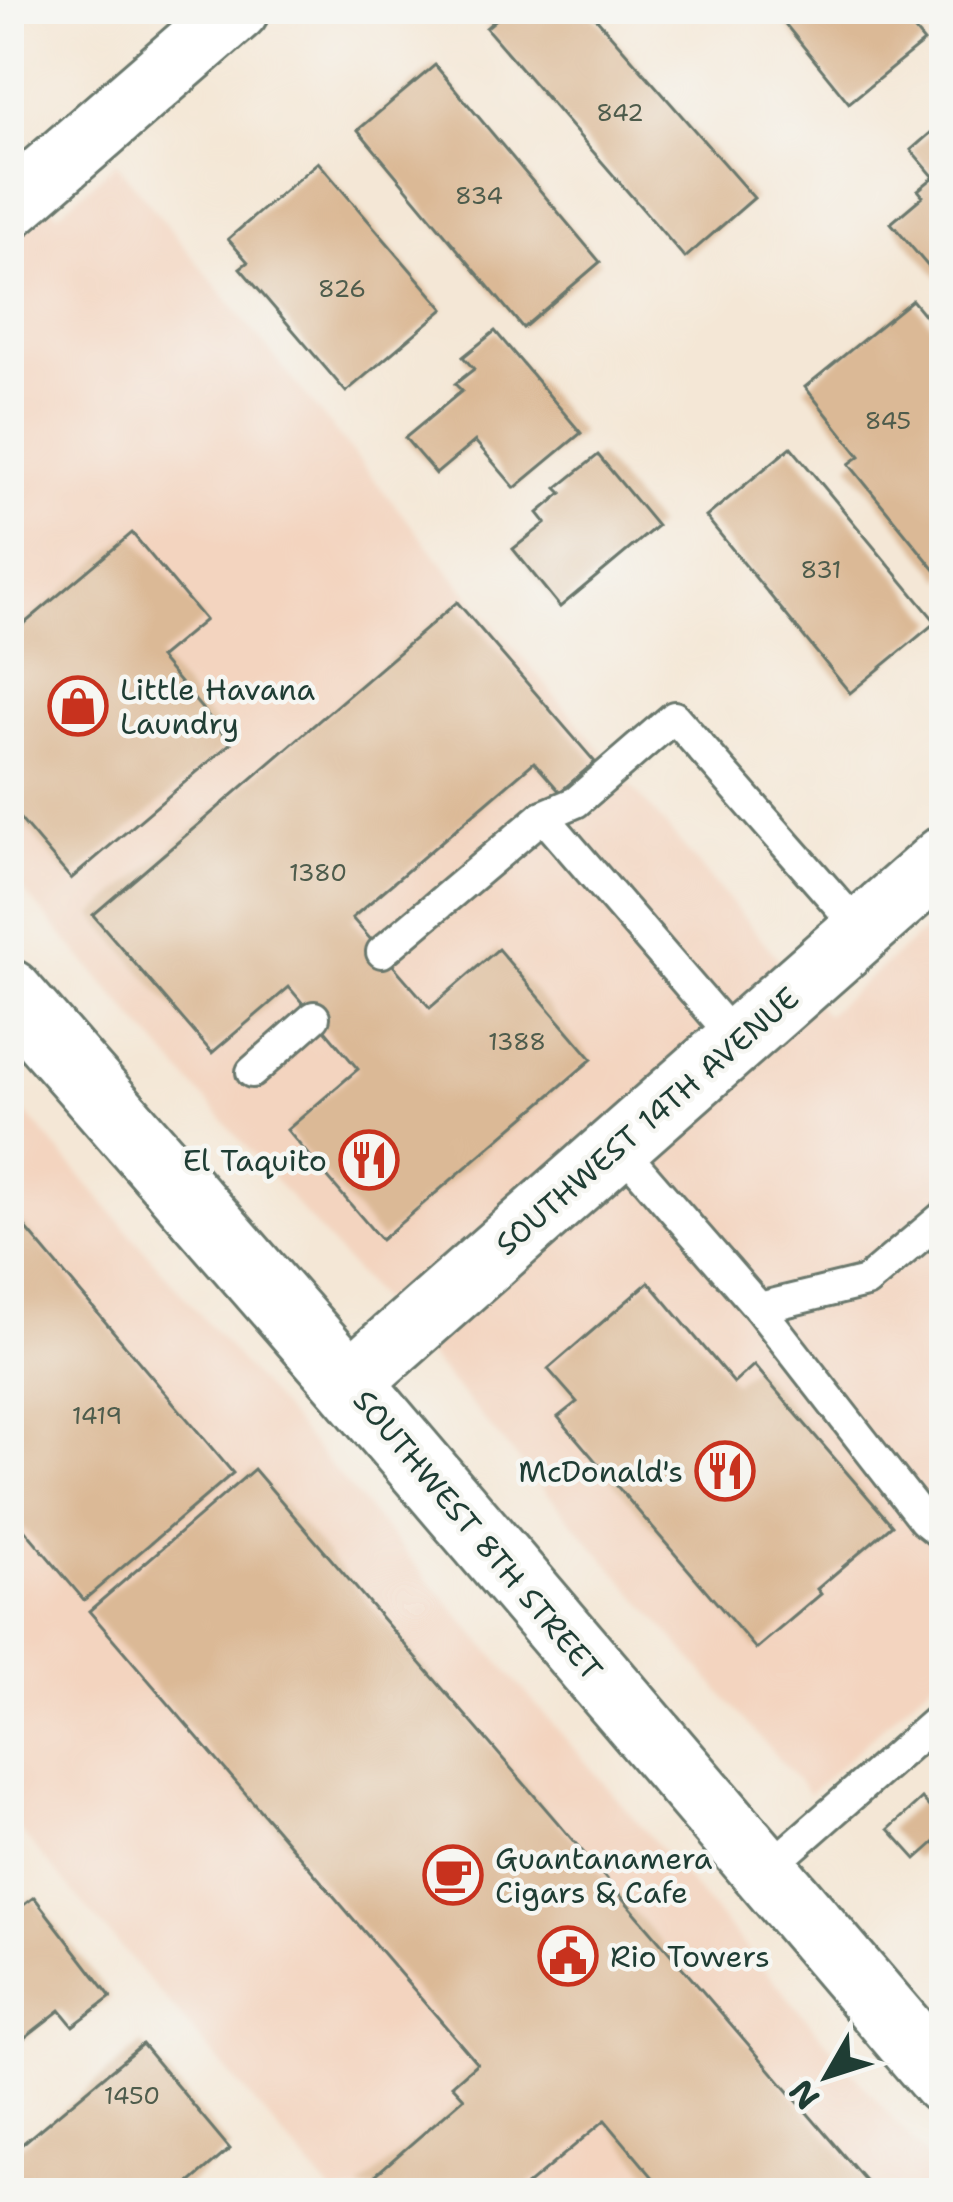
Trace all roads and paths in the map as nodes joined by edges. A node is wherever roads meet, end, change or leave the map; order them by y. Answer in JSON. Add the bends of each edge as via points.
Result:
{"nodes":[{"id":1,"x":237,"y":9,"type":"edge"},
{"id":2,"x":9,"y":207,"type":"edge"},
{"id":3,"x":543,"y":815,"type":"junction"},
{"id":4,"x":940,"y":871,"type":"edge"},
{"id":5,"x":862,"y":931,"type":"junction"},
{"id":6,"x":382,"y":952,"type":"dead end"},
{"id":7,"x":9,"y":993,"type":"edge"},
{"id":8,"x":314,"y":1017,"type":"dead end"},
{"id":9,"x":738,"y":1042,"type":"junction"},
{"id":10,"x":252,"y":1072,"type":"dead end"},
{"id":11,"x":620,"y":1148,"type":"junction"},
{"id":12,"x":944,"y":1216,"type":"edge"},
{"id":13,"x":759,"y":1308,"type":"junction"},
{"id":14,"x":350,"y":1384,"type":"junction"},
{"id":15,"x":944,"y":1536,"type":"edge"},
{"id":16,"x":944,"y":1714,"type":"edge"},
{"id":17,"x":764,"y":1872,"type":"junction"},
{"id":18,"x":944,"y":2081,"type":"edge"}],
"edges":[{"from":1,"to":2,"type":"street"},
{"from":3,"to":5,"type":"lane","via":[[576,802],[674,717]]},
{"from":3,"to":6,"type":"lane"},
{"from":3,"to":9,"type":"lane"},
{"from":4,"to":5,"type":"street","name":"SOUTHWEST 14TH AVENUE"},
{"from":5,"to":9,"type":"street","name":"SOUTHWEST 14TH AVENUE"},
{"from":7,"to":14,"type":"main road","name":"SOUTHWEST 8TH STREET"},
{"from":8,"to":10,"type":"lane"},
{"from":9,"to":11,"type":"street","name":"SOUTHWEST 14TH AVENUE"},
{"from":11,"to":13,"type":"lane"},
{"from":11,"to":14,"type":"street","name":"SOUTHWEST 14TH AVENUE"},
{"from":12,"to":13,"type":"lane","via":[[866,1282]]},
{"from":13,"to":15,"type":"lane"},
{"from":14,"to":17,"type":"main road","name":"SOUTHWEST 8TH STREET"},
{"from":16,"to":17,"type":"lane"},
{"from":17,"to":18,"type":"main road","name":"SOUTHWEST 8TH STREET"}]}
